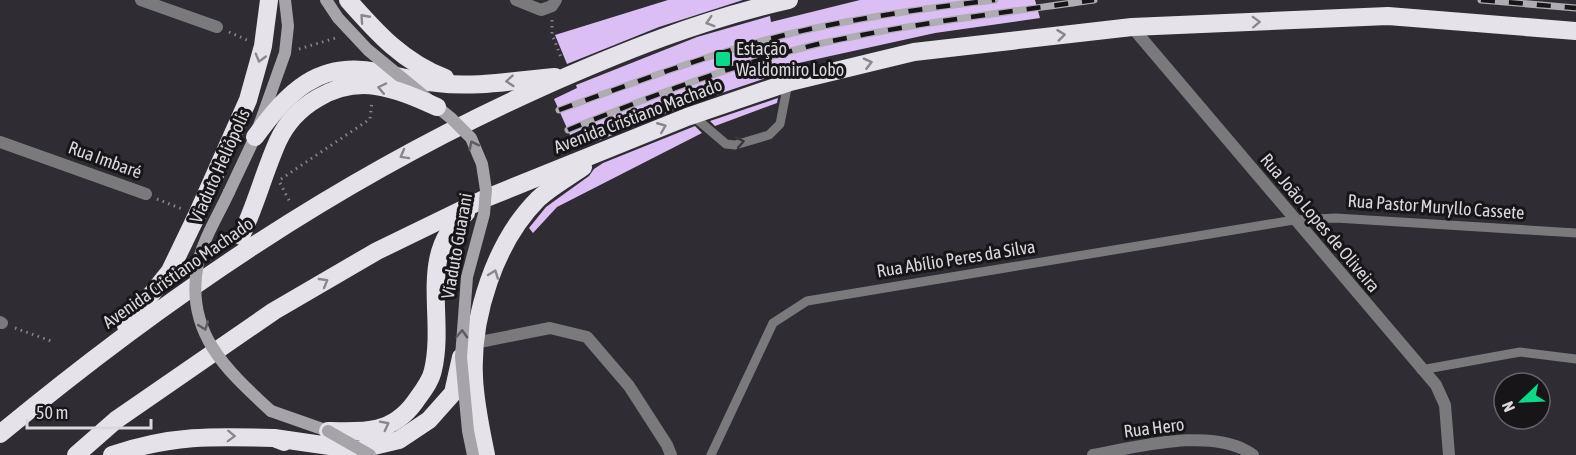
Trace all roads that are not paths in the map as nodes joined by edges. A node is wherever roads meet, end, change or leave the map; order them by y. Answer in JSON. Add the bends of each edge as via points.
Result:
{"nodes":[{"id":1,"x":141,"y":0,"type":"edge"},
{"id":2,"x":269,"y":0,"type":"edge"},
{"id":3,"x":285,"y":0,"type":"edge"},
{"id":4,"x":326,"y":0,"type":"edge"},
{"id":5,"x":348,"y":0,"type":"edge"},
{"id":6,"x":516,"y":0,"type":"edge"},
{"id":7,"x":789,"y":0,"type":"edge"},
{"id":8,"x":554,"y":3,"type":"edge"},
{"id":9,"x":217,"y":27,"type":"dead end"},
{"id":10,"x":1132,"y":27,"type":"junction"},
{"id":11,"x":1576,"y":31,"type":"edge"},
{"id":12,"x":569,"y":75,"type":"junction"},
{"id":13,"x":788,"y":83,"type":"junction"},
{"id":14,"x":464,"y":84,"type":"junction"},
{"id":15,"x":436,"y":107,"type":"junction"},
{"id":16,"x":692,"y":115,"type":"junction"},
{"id":17,"x":255,"y":137,"type":"junction"},
{"id":18,"x":0,"y":142,"type":"edge"},
{"id":19,"x":608,"y":149,"type":"junction"},
{"id":20,"x":146,"y":194,"type":"road end"},
{"id":21,"x":484,"y":199,"type":"junction"},
{"id":22,"x":1294,"y":220,"type":"junction"},
{"id":23,"x":1576,"y":233,"type":"edge"},
{"id":24,"x":224,"y":264,"type":"junction"},
{"id":25,"x":475,"y":343,"type":"junction"},
{"id":26,"x":111,"y":345,"type":"junction"},
{"id":27,"x":461,"y":357,"type":"junction"},
{"id":28,"x":1576,"y":359,"type":"edge"},
{"id":29,"x":1421,"y":370,"type":"junction"},
{"id":30,"x":328,"y":430,"type":"junction"},
{"id":31,"x":0,"y":434,"type":"edge"},
{"id":32,"x":274,"y":438,"type":"junction"},
{"id":33,"x":148,"y":450,"type":"edge"},
{"id":34,"x":76,"y":455,"type":"edge"},
{"id":35,"x":112,"y":455,"type":"edge"},
{"id":36,"x":317,"y":455,"type":"edge"},
{"id":37,"x":370,"y":455,"type":"edge"},
{"id":38,"x":473,"y":455,"type":"edge"},
{"id":39,"x":486,"y":455,"type":"edge"},
{"id":40,"x":671,"y":455,"type":"edge"},
{"id":41,"x":711,"y":455,"type":"edge"},
{"id":42,"x":1093,"y":455,"type":"edge"},
{"id":43,"x":1253,"y":455,"type":"edge"},
{"id":44,"x":1449,"y":455,"type":"edge"}],
"edges":[{"from":1,"to":9,"type":"street"},
{"from":2,"to":26,"type":"highway","one_way":true,"via":[[263,46],[248,100],[198,215],[170,271]]},
{"from":3,"to":17,"type":"main road","name":"Viaduto Heliópolis","via":[[285,53]]},
{"from":4,"to":15,"type":"main road","name":"Viaduto Guarani","bridge":true,"via":[[368,50]]},
{"from":14,"to":5,"type":"highway","one_way":true,"via":[[427,71],[399,54]]},
{"from":6,"to":8,"type":"street","via":[[541,10]]},
{"from":7,"to":12,"type":"highway","name":"Avenida Cristiano Machado","one_way":true,"via":[[659,38]]},
{"from":10,"to":11,"type":"highway","name":"Avenida Cristiano Machado","one_way":true,"via":[[1388,16]]},
{"from":13,"to":10,"type":"highway","name":"Avenida Cristiano Machado","one_way":true,"via":[[914,52]]},
{"from":10,"to":22,"type":"street","name":"Rua João Lopes de Oliveira"},
{"from":12,"to":14,"type":"highway","one_way":true},
{"from":12,"to":24,"type":"highway","name":"Avenida Cristiano Machado","one_way":true,"via":[[455,127],[314,206]]},
{"from":13,"to":16,"type":"highway","name":"Avenida Cristiano Machado"},
{"from":16,"to":13,"type":"lane","one_way":true,"via":[[726,144],[769,135],[780,124]]},
{"from":14,"to":17,"type":"highway","via":[[348,69],[319,75],[294,91]]},
{"from":15,"to":24,"type":"highway","one_way":true,"bridge":true,"via":[[374,86],[347,88],[305,104],[279,140],[256,205]]},
{"from":27,"to":15,"type":"main road","name":"Viaduto Guarani","one_way":true,"bridge":true,"via":[[467,277],[484,214],[486,190],[482,164],[471,138]]},
{"from":19,"to":16,"type":"highway","name":"Avenida Cristiano Machado","one_way":true},
{"from":17,"to":30,"type":"main road","name":"Viaduto Heliópolis","one_way":true,"bridge":true,"via":[[198,261],[194,292],[202,325],[218,359],[270,411]]},
{"from":18,"to":20,"type":"street","name":"Rua Imbaré"},
{"from":19,"to":21,"type":"highway","name":"Avenida Cristiano Machado"},
{"from":25,"to":19,"type":"highway","one_way":true,"via":[[489,288],[514,230],[539,198]]},
{"from":30,"to":21,"type":"highway","one_way":true,"via":[[374,431],[409,410],[422,392],[433,371],[436,265],[442,241],[454,223]]},
{"from":34,"to":21,"type":"highway","name":"Avenida Cristiano Machado","one_way":true,"via":[[116,420],[274,311],[377,250]]},
{"from":22,"to":23,"type":"lane","name":"Rua Pastor Muryllo Cassete","via":[[1336,218]]},
{"from":22,"to":29,"type":"street","name":"Rua João Lopes de Oliveira"},
{"from":22,"to":41,"type":"lane","name":"Rua Abílio Peres da Silva","via":[[807,301],[773,323]]},
{"from":24,"to":26,"type":"highway","name":"Avenida Cristiano Machado"},
{"from":25,"to":39,"type":"highway","via":[[474,377]]},
{"from":25,"to":40,"type":"street","via":[[550,328],[587,337],[629,387]]},
{"from":26,"to":31,"type":"highway","name":"Avenida Cristiano Machado"},
{"from":27,"to":32,"type":"highway","via":[[453,393],[429,420],[399,440],[357,450]]},
{"from":27,"to":38,"type":"main road","name":"Viaduto Guarani","bridge":true},
{"from":28,"to":29,"type":"lane","via":[[1520,352]]},
{"from":29,"to":44,"type":"street","name":"Rua João Lopes de Oliveira","via":[[1436,386],[1445,405]]},
{"from":30,"to":37,"type":"main road","name":"Viaduto Heliópolis","bridge":true},
{"from":33,"to":32,"type":"highway","one_way":true,"via":[[183,437]]},
{"from":32,"to":36,"type":"highway"},
{"from":33,"to":35,"type":"highway"},
{"from":42,"to":43,"type":"street","name":"Rua Hero","via":[[1181,439],[1241,446]]}]}
